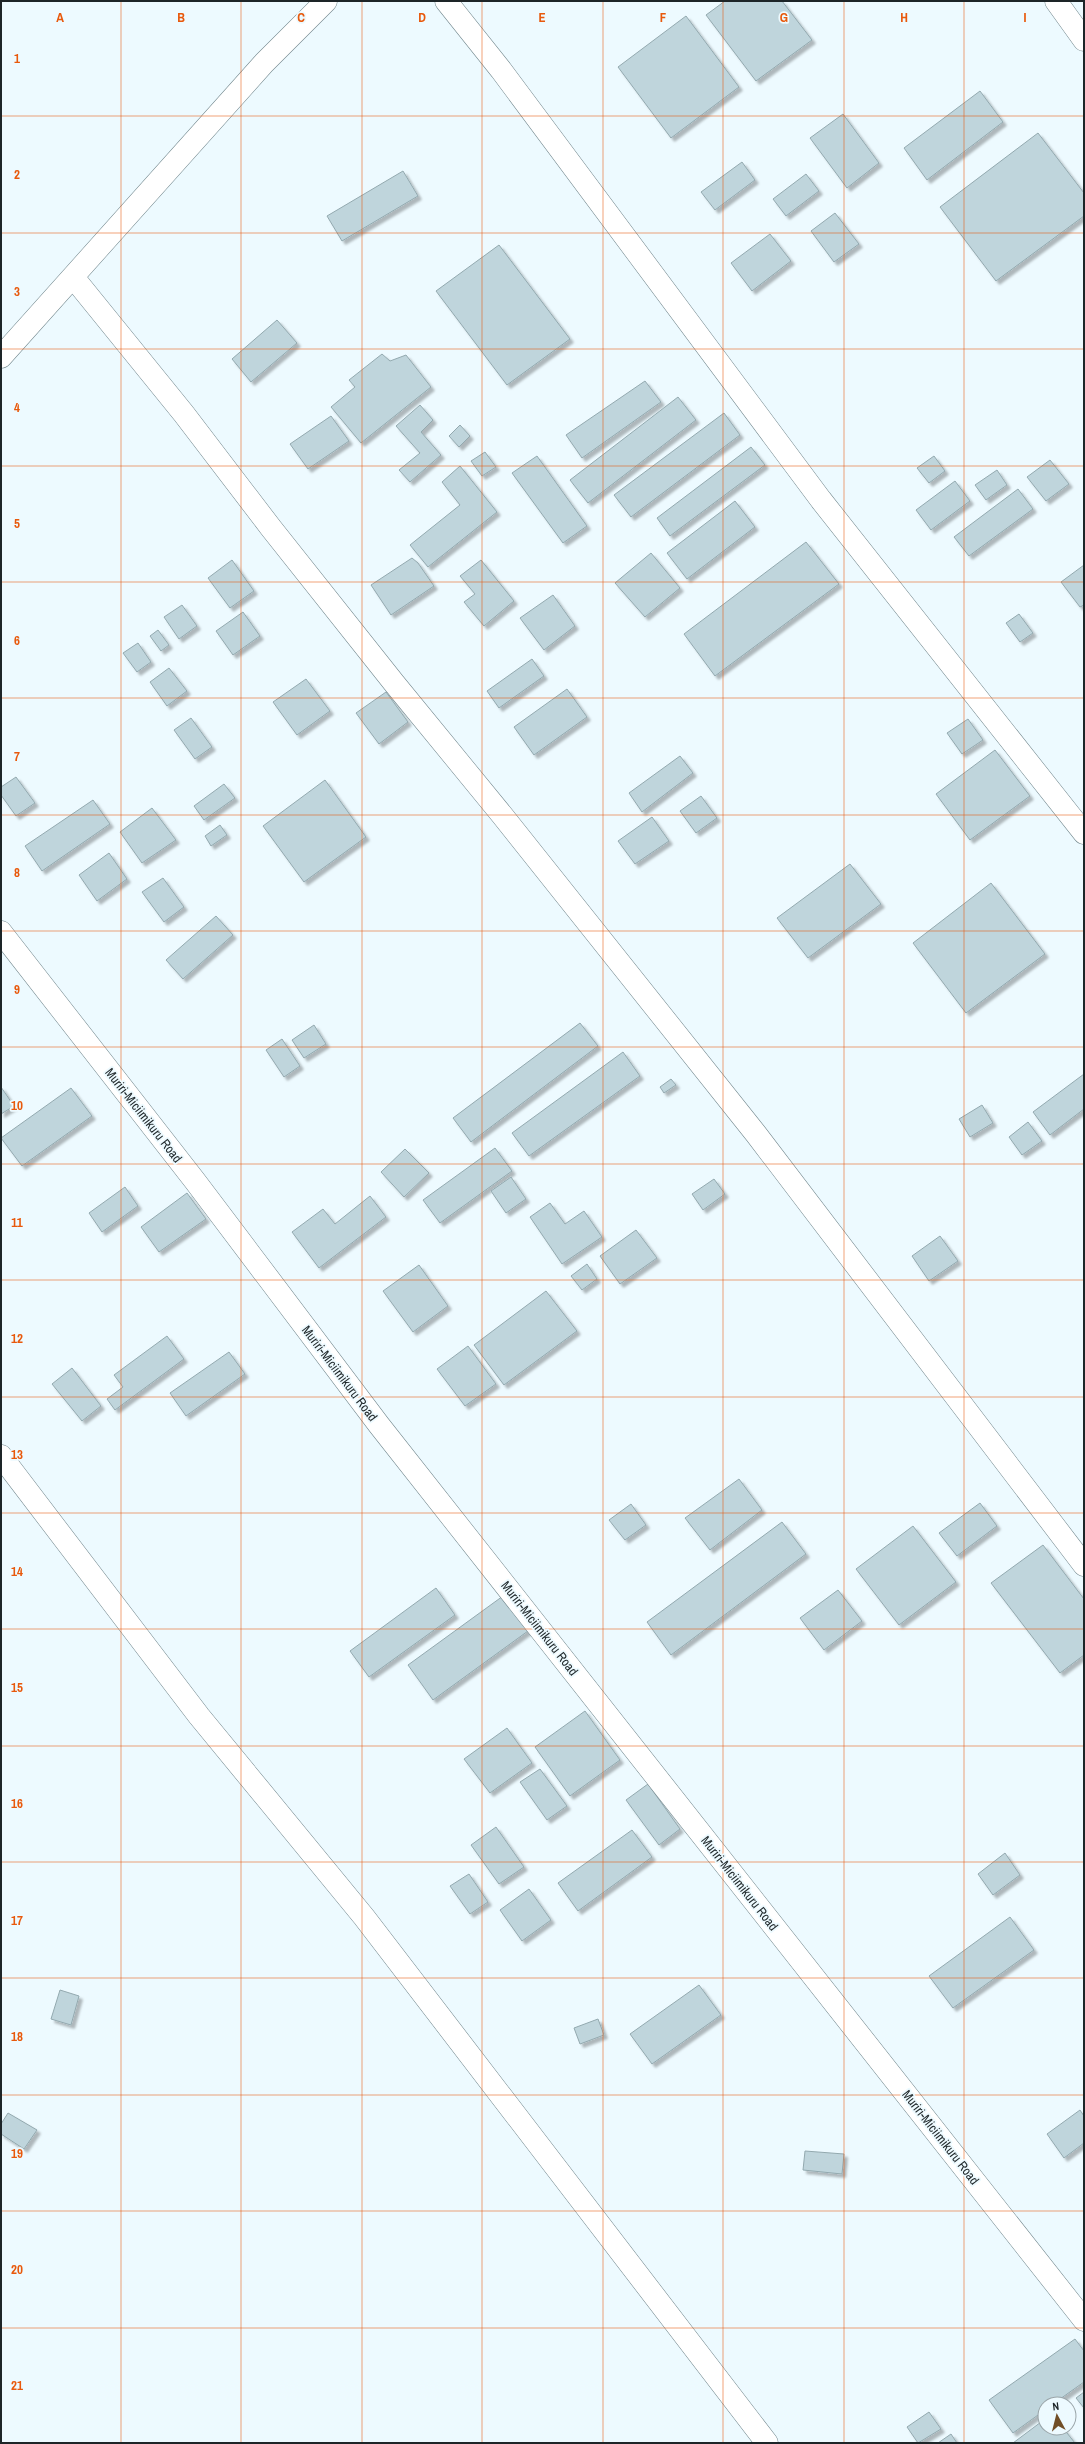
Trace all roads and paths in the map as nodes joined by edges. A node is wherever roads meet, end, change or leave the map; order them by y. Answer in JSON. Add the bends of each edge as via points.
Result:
{"nodes":[{"id":1,"x":326,"y":1,"type":"edge"},
{"id":2,"x":446,"y":1,"type":"edge"},
{"id":3,"x":1056,"y":1,"type":"edge"},
{"id":4,"x":1084,"y":40,"type":"edge"},
{"id":5,"x":73,"y":278,"type":"junction"},
{"id":6,"x":1,"y":357,"type":"edge"},
{"id":7,"x":1084,"y":833,"type":"edge"},
{"id":8,"x":1,"y":932,"type":"edge"},
{"id":9,"x":1,"y":1456,"type":"edge"},
{"id":10,"x":1084,"y":1565,"type":"edge"},
{"id":11,"x":1084,"y":2320,"type":"edge"},
{"id":12,"x":767,"y":2443,"type":"edge"}],
"edges":[{"from":1,"to":5,"type":"street","via":[[264,63]]},
{"from":2,"to":7,"type":"street","via":[[501,70],[821,500]]},
{"from":3,"to":4,"type":"street"},
{"from":5,"to":6,"type":"street"},
{"from":5,"to":10,"type":"street","via":[[184,414],[384,671],[527,845],[742,1115]]},
{"from":8,"to":11,"type":"street","name":"Muriri-Miciimikuru Road","via":[[195,1180],[379,1425]]},
{"from":9,"to":12,"type":"street","via":[[199,1716],[364,1917]]}]}
